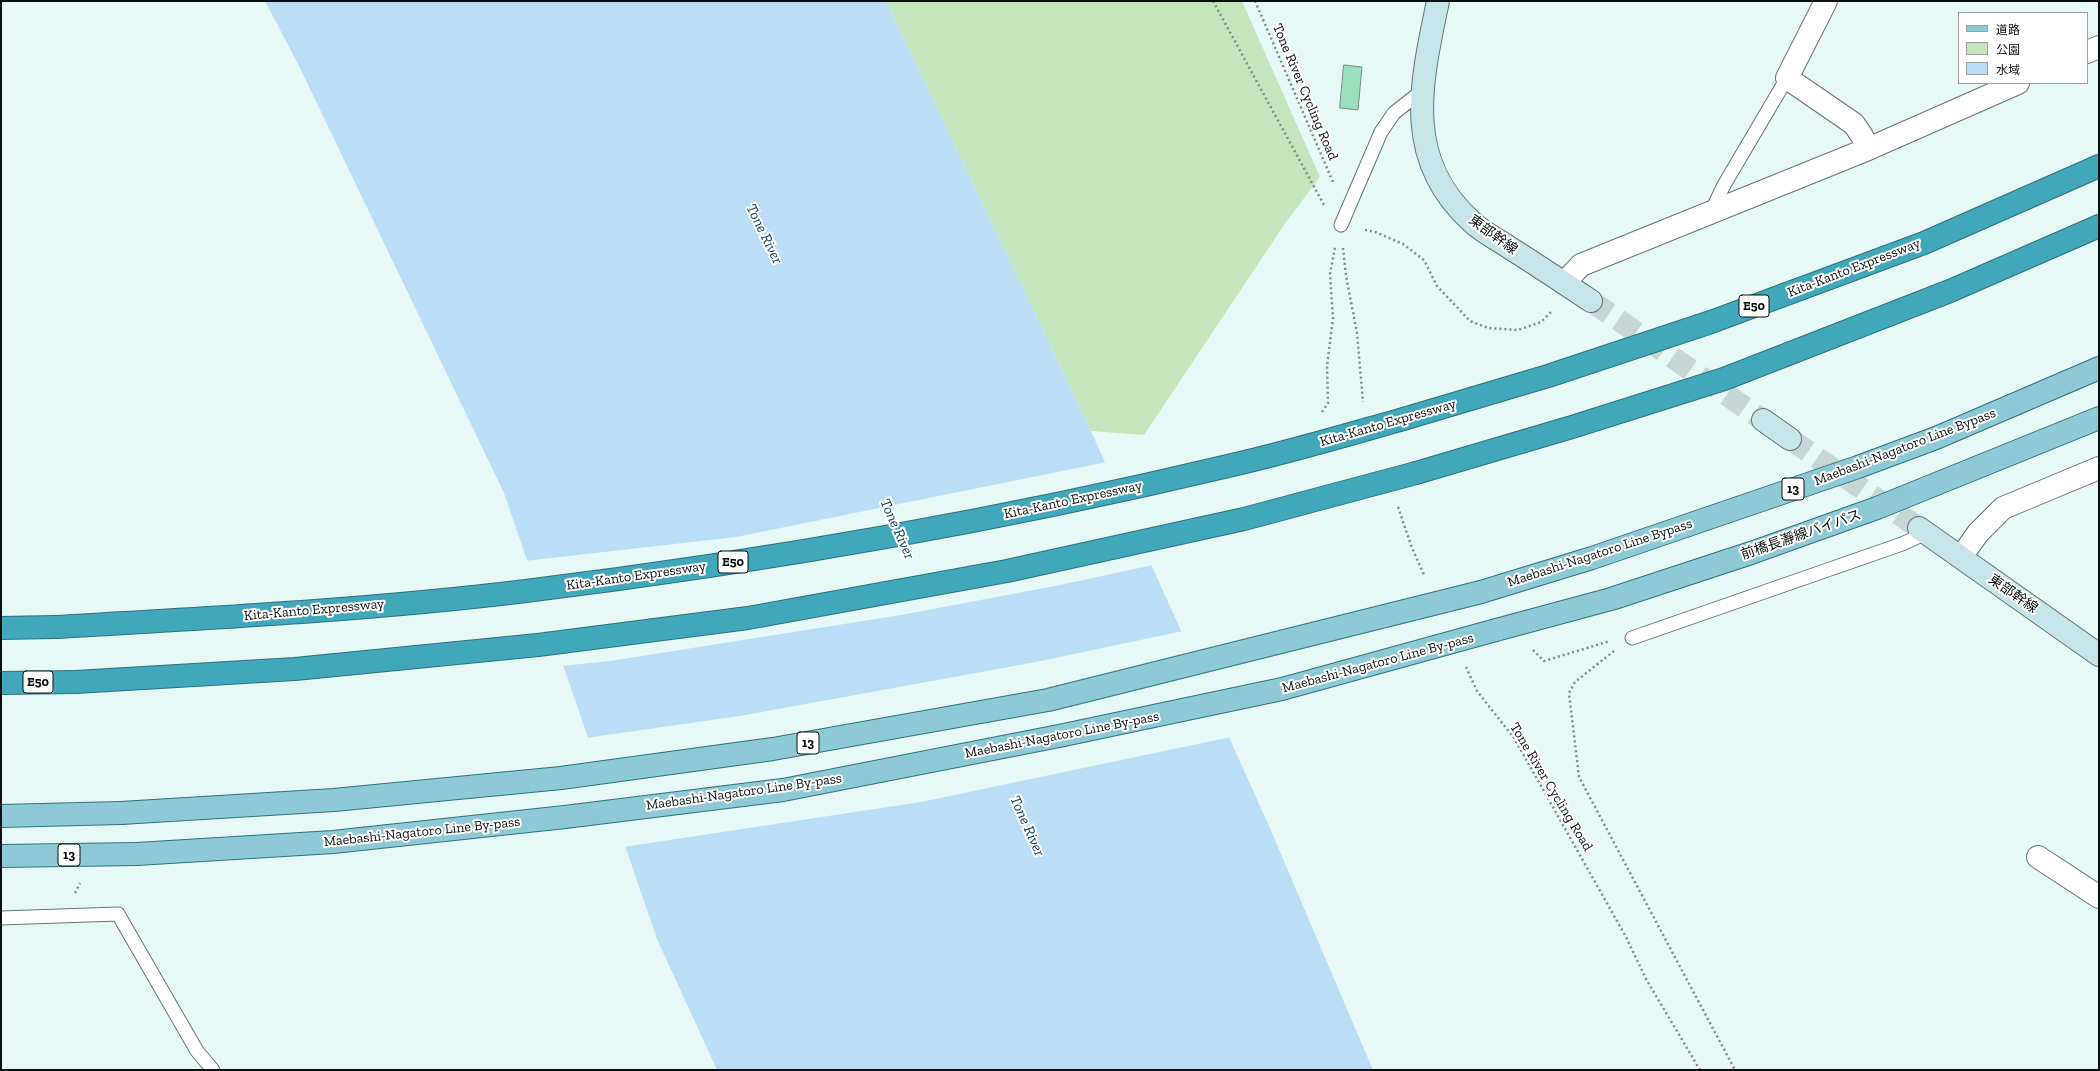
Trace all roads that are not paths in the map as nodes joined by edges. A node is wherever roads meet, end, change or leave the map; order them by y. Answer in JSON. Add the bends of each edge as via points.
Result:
{"nodes":[{"id":1,"x":1438,"y":1,"type":"edge"},
{"id":2,"x":1826,"y":1,"type":"edge"},
{"id":3,"x":2099,"y":47,"type":"edge"},
{"id":4,"x":2088,"y":52,"type":"edge"},
{"id":5,"x":1788,"y":78,"type":"junction"},
{"id":6,"x":2016,"y":84,"type":"edge"},
{"id":7,"x":1422,"y":91,"type":"junction"},
{"id":8,"x":1868,"y":149,"type":"junction"},
{"id":9,"x":2099,"y":166,"type":"edge"},
{"id":10,"x":1712,"y":210,"type":"junction"},
{"id":11,"x":1341,"y":225,"type":"road end"},
{"id":12,"x":2099,"y":226,"type":"edge"},
{"id":13,"x":1564,"y":283,"type":"junction"},
{"id":14,"x":1591,"y":302,"type":"tunnel mouth"},
{"id":15,"x":2099,"y":368,"type":"edge"},
{"id":16,"x":2099,"y":418,"type":"edge"},
{"id":17,"x":1763,"y":420,"type":"tunnel mouth"},
{"id":18,"x":1790,"y":439,"type":"tunnel mouth"},
{"id":19,"x":2099,"y":468,"type":"edge"},
{"id":20,"x":1922,"y":530,"type":"joint"},
{"id":21,"x":1961,"y":557,"type":"junction"},
{"id":22,"x":1,"y":628,"type":"edge"},
{"id":23,"x":1496,"y":630,"type":"joint"},
{"id":24,"x":1632,"y":638,"type":"road end"},
{"id":25,"x":2099,"y":655,"type":"edge"},
{"id":26,"x":1,"y":683,"type":"edge"},
{"id":27,"x":1,"y":816,"type":"edge"},
{"id":28,"x":1,"y":856,"type":"edge"},
{"id":29,"x":2038,"y":857,"type":"dead end"},
{"id":30,"x":2099,"y":897,"type":"edge"},
{"id":31,"x":1,"y":918,"type":"edge"},
{"id":32,"x":213,"y":1070,"type":"edge"}],
"edges":[{"from":1,"to":7,"type":"street","name":"東部幹線"},
{"from":2,"to":5,"type":"street"},
{"from":3,"to":4,"type":"street"},
{"from":5,"to":8,"type":"street","via":[[1854,124]]},
{"from":5,"to":10,"type":"lane"},
{"from":6,"to":8,"type":"street"},
{"from":7,"to":11,"type":"lane","via":[[1394,113],[1381,132]]},
{"from":7,"to":13,"type":"street","name":"東部幹線","via":[[1422,120],[1426,148],[1433,172],[1448,198],[1472,223]]},
{"from":8,"to":10,"type":"street"},
{"from":9,"to":22,"type":"highway","name":"Kita-Kanto Expressway","number":"E50","bridge":true,"via":[[1924,243],[1711,322],[1548,376],[1400,420],[1230,466],[984,520],[738,561],[525,591],[295,613]]},
{"from":10,"to":13,"type":"street","via":[[1581,265]]},
{"from":12,"to":26,"type":"highway","number":"E50","bridge":true,"via":[[1950,291],[1724,379],[1416,473],[1244,519],[1007,571],[748,618],[538,645],[294,669],[76,682]]},
{"from":13,"to":14,"type":"street","name":"東部幹線"},
{"from":15,"to":27,"type":"main road","name":"Maebashi-Nagatoro Line Bypass","number":"13","bridge":true,"via":[[1936,438],[1592,558],[1481,592],[1048,700],[773,749],[561,778],[357,798],[121,813]]},
{"from":16,"to":23,"type":"main road","name":"前橋長瀞線バイパス","number":"13","via":[[1877,508],[1751,553],[1611,599]]},
{"from":17,"to":18,"type":"street"},
{"from":19,"to":21,"type":"street","via":[[2003,508],[1978,533]]},
{"from":20,"to":21,"type":"street","name":"東部幹線"},
{"from":20,"to":24,"type":"lane","via":[[1902,544]]},
{"from":21,"to":25,"type":"street","name":"東部幹線"},
{"from":23,"to":28,"type":"main road","name":"Maebashi-Nagatoro Line By-pass","number":"13","bridge":true,"via":[[1282,689],[783,790],[332,842],[137,854]]},
{"from":29,"to":30,"type":"street"},
{"from":31,"to":32,"type":"lane","via":[[118,914],[197,1050]]}]}
